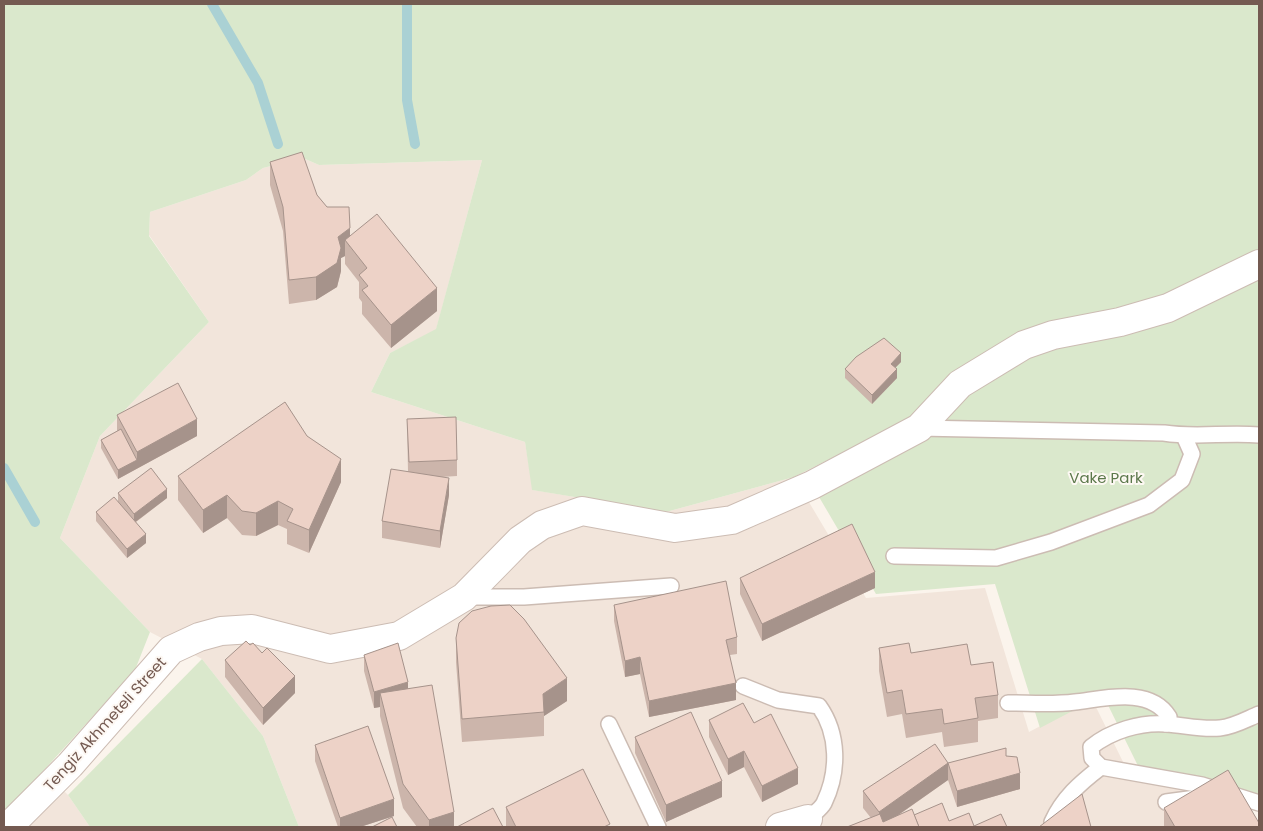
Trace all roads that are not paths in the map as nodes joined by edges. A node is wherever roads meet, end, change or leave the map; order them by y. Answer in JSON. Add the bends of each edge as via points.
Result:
{"nodes":[{"id":1,"x":1259,"y":264,"type":"edge"},
{"id":2,"x":919,"y":428,"type":"junction"},
{"id":3,"x":1259,"y":435,"type":"edge"},
{"id":4,"x":1184,"y":436,"type":"junction"},
{"id":5,"x":894,"y":556,"type":"dead end"},
{"id":6,"x":671,"y":586,"type":"dead end"},
{"id":7,"x":464,"y":597,"type":"junction"},
{"id":8,"x":743,"y":686,"type":"dead end"},
{"id":9,"x":1008,"y":703,"type":"dead end"},
{"id":10,"x":1259,"y":714,"type":"edge"},
{"id":11,"x":609,"y":724,"type":"dead end"},
{"id":12,"x":1166,"y":724,"type":"junction"},
{"id":13,"x":1102,"y":768,"type":"junction"},
{"id":14,"x":1230,"y":793,"type":"junction"},
{"id":15,"x":1166,"y":802,"type":"dead end"},
{"id":16,"x":1259,"y":803,"type":"edge"},
{"id":17,"x":808,"y":819,"type":"joint"},
{"id":18,"x":1052,"y":822,"type":"edge"},
{"id":19,"x":8,"y":827,"type":"edge"},
{"id":20,"x":658,"y":827,"type":"edge"},
{"id":21,"x":780,"y":827,"type":"edge"}],
"edges":[{"from":1,"to":2,"type":"street","name":"Tengiz Akhmeteli Street","via":[[1168,308],[1024,345],[960,384]]},
{"from":2,"to":4,"type":"lane","via":[[1164,432]]},
{"from":2,"to":7,"type":"street","name":"Tengiz Akhmeteli Street","via":[[812,485],[732,520],[675,528],[582,511],[542,526],[520,540]]},
{"from":3,"to":4,"type":"lane"},
{"from":4,"to":5,"type":"lane","via":[[1192,454],[1182,480],[1148,505],[1051,542],[996,558]]},
{"from":6,"to":7,"type":"lane","via":[[524,597]]},
{"from":7,"to":19,"type":"street","name":"Tengiz Akhmeteli Street","via":[[399,636],[330,649],[252,629],[199,637],[171,650],[70,765]]},
{"from":8,"to":17,"type":"lane","via":[[778,700],[819,706],[825,714],[834,742],[835,770],[824,805]]},
{"from":9,"to":12,"type":"lane","via":[[1074,703],[1119,696],[1146,701],[1166,711],[1169,717]]},
{"from":10,"to":12,"type":"lane","via":[[1222,728]]},
{"from":11,"to":20,"type":"lane"},
{"from":12,"to":13,"type":"lane","via":[[1129,728],[1101,739],[1091,747],[1092,758]]},
{"from":13,"to":14,"type":"lane"},
{"from":13,"to":18,"type":"lane","via":[[1069,794],[1058,807]]},
{"from":14,"to":15,"type":"lane"},
{"from":14,"to":16,"type":"lane"},
{"from":17,"to":21,"type":"street"}]}
